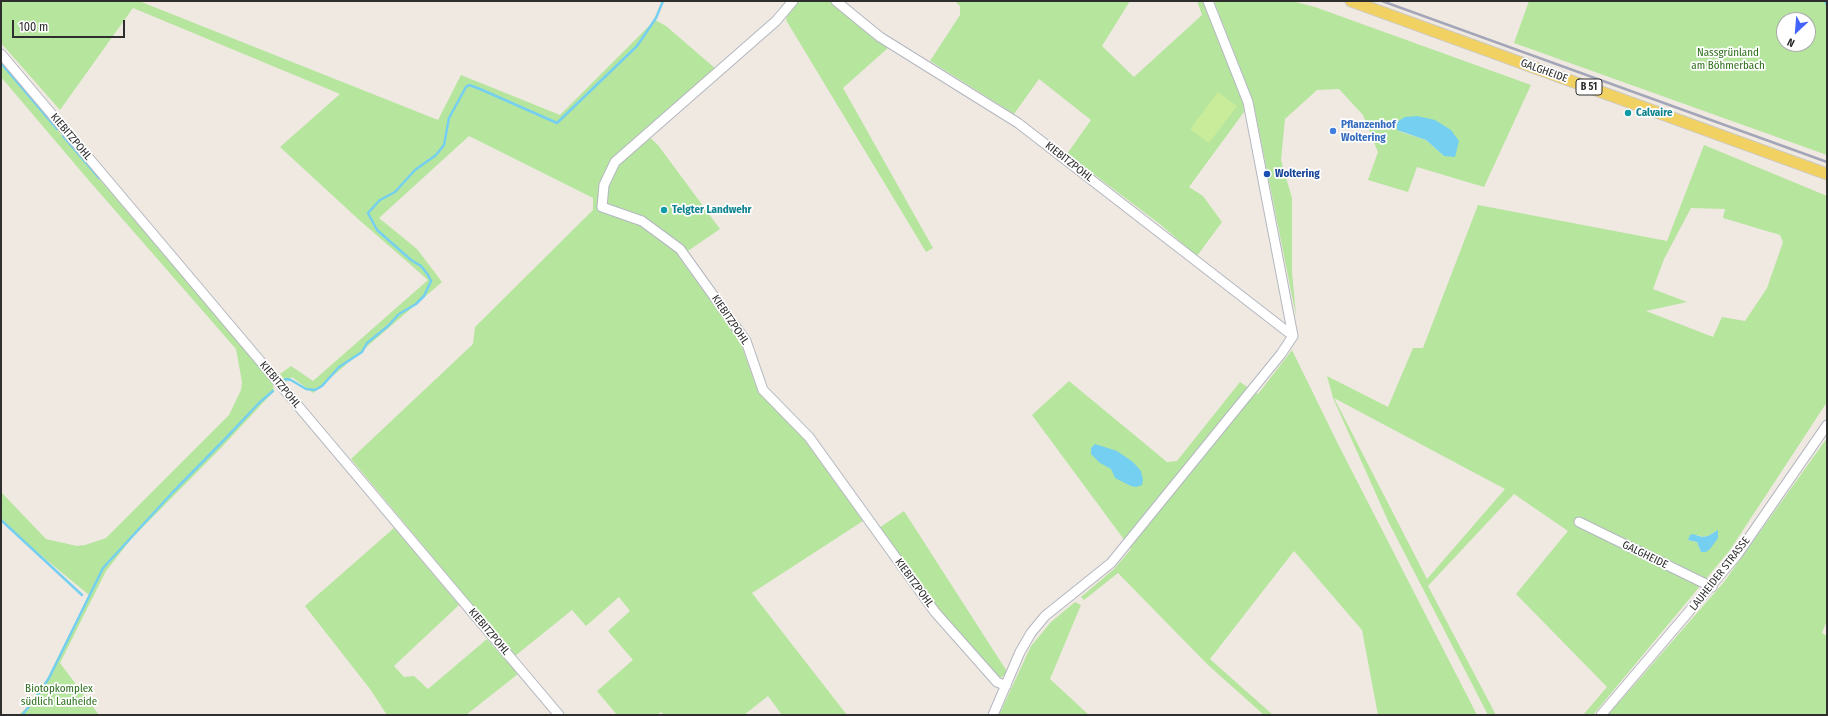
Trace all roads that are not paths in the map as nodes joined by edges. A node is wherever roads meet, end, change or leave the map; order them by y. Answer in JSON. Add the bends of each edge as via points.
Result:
{"nodes":[{"id":1,"x":793,"y":1,"type":"edge"},
{"id":2,"x":836,"y":1,"type":"edge"},
{"id":3,"x":1208,"y":1,"type":"edge"},
{"id":4,"x":1351,"y":1,"type":"edge"},
{"id":5,"x":1,"y":54,"type":"edge"},
{"id":6,"x":1827,"y":174,"type":"edge"},
{"id":7,"x":1293,"y":336,"type":"junction"},
{"id":8,"x":1827,"y":425,"type":"edge"},
{"id":9,"x":1579,"y":522,"type":"dead end"},
{"id":10,"x":1712,"y":587,"type":"junction"},
{"id":11,"x":1006,"y":686,"type":"junction"},
{"id":12,"x":559,"y":715,"type":"edge"},
{"id":13,"x":994,"y":715,"type":"edge"},
{"id":14,"x":1601,"y":715,"type":"edge"}],
"edges":[{"from":1,"to":11,"type":"street","name":"KIEBITZPOHL","via":[[776,21],[616,162],[604,185],[602,207],[642,221],[680,249],[746,341],[763,390],[809,437],[935,612],[997,682]]},
{"from":2,"to":7,"type":"street","name":"KIEBITZPOHL","via":[[880,37],[1018,123]]},
{"from":3,"to":7,"type":"street","via":[[1248,102]]},
{"from":4,"to":6,"type":"main road","name":"GALGHEIDE","number":"B 51"},
{"from":5,"to":12,"type":"street","name":"KIEBITZPOHL"},
{"from":7,"to":11,"type":"street","via":[[1282,354],[1111,563],[1046,616],[1031,633]]},
{"from":8,"to":10,"type":"street","name":"LAUHEIDER STRASSE"},
{"from":9,"to":10,"type":"street","name":"GALGHEIDE"},
{"from":10,"to":14,"type":"street","name":"LAUHEIDER STRASSE"},
{"from":11,"to":13,"type":"street"}]}
